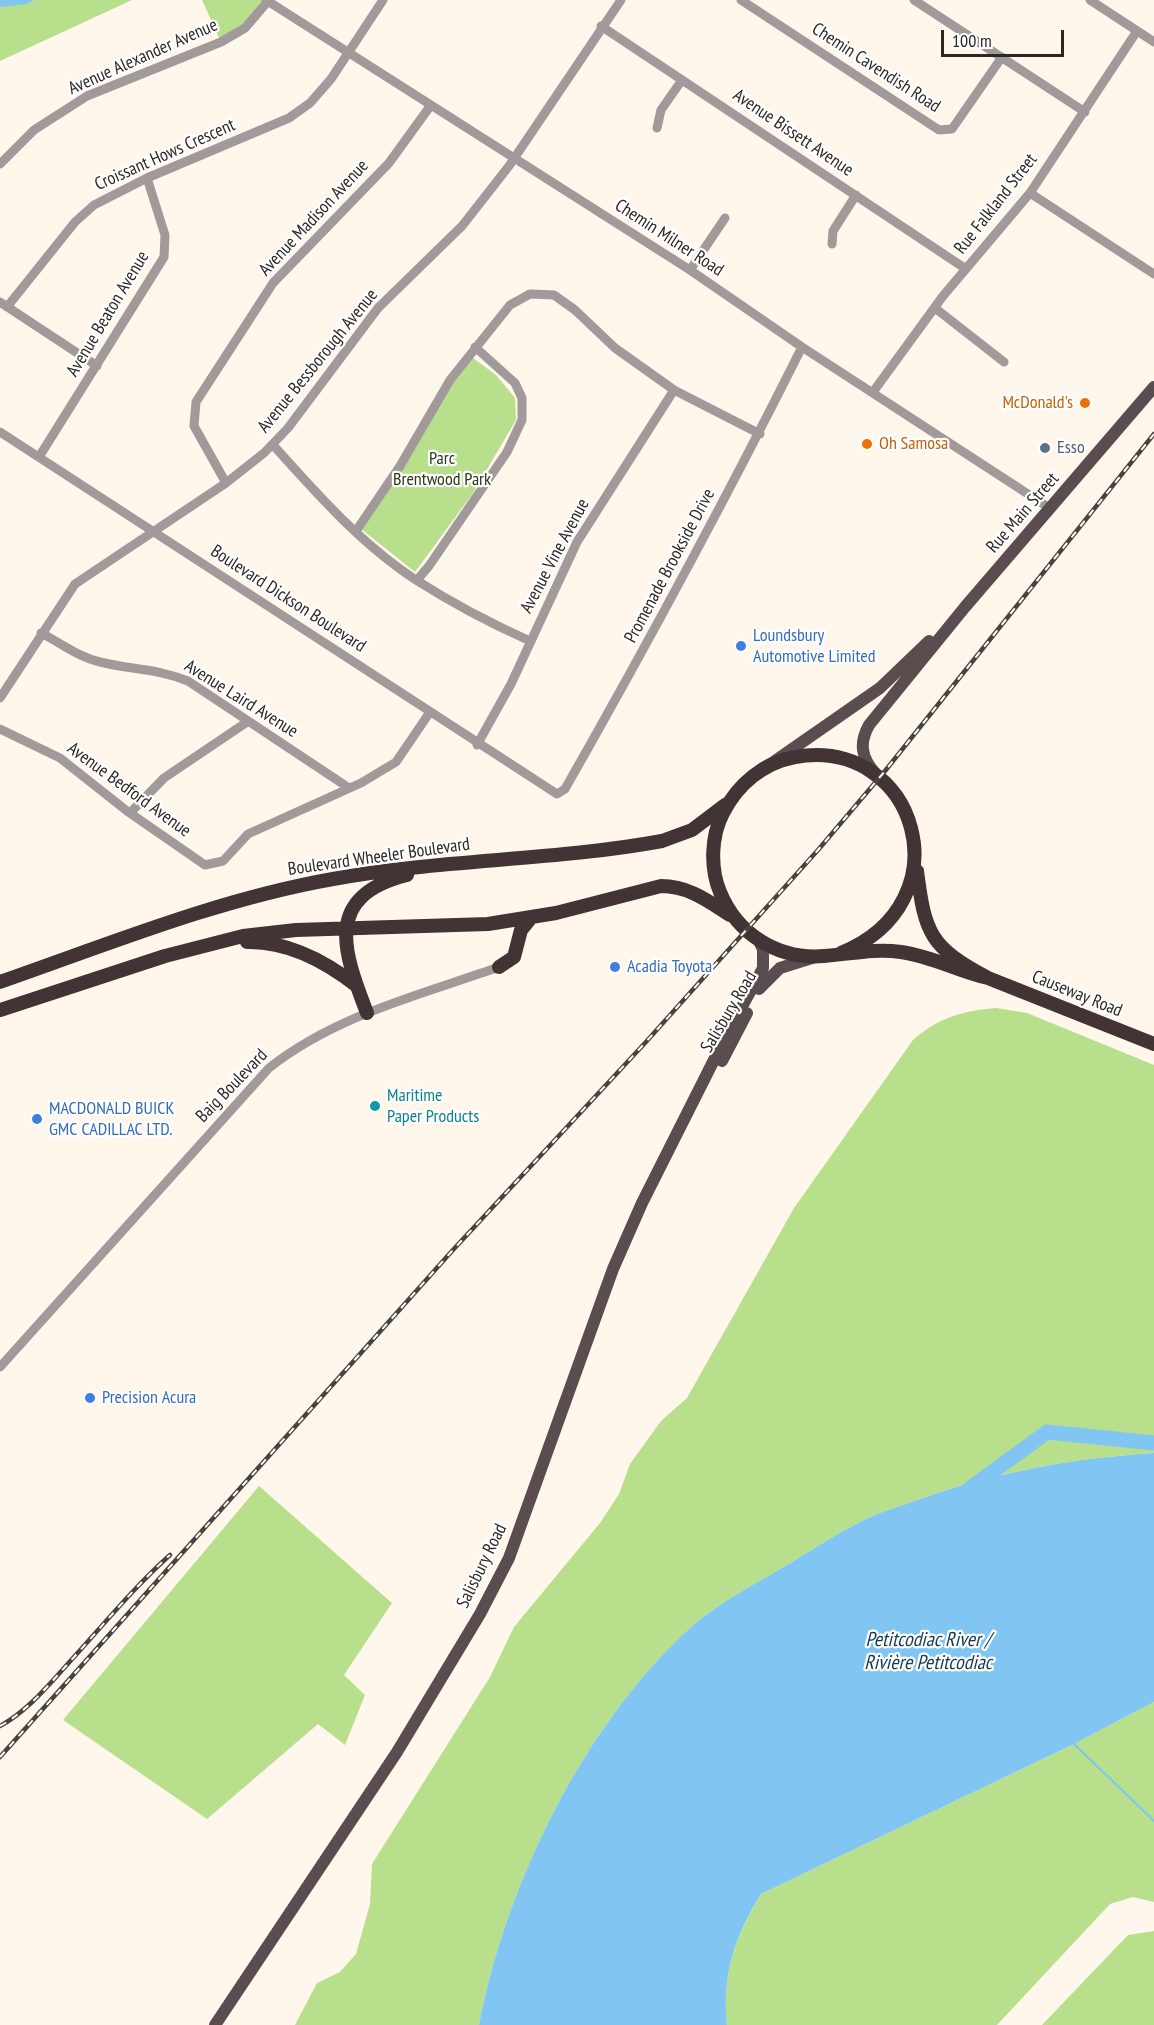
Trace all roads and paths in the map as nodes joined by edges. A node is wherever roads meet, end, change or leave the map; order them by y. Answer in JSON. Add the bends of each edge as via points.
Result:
{"nodes":[{"id":1,"x":268,"y":0,"type":"edge"},
{"id":2,"x":383,"y":0,"type":"edge"},
{"id":3,"x":621,"y":0,"type":"edge"},
{"id":4,"x":742,"y":0,"type":"edge"},
{"id":5,"x":914,"y":0,"type":"edge"},
{"id":6,"x":1090,"y":0,"type":"edge"},
{"id":7,"x":601,"y":26,"type":"junction"},
{"id":8,"x":1137,"y":31,"type":"junction"},
{"id":9,"x":1154,"y":42,"type":"edge"},
{"id":10,"x":349,"y":52,"type":"junction"},
{"id":11,"x":1002,"y":57,"type":"junction"},
{"id":12,"x":682,"y":80,"type":"junction"},
{"id":13,"x":431,"y":105,"type":"junction"},
{"id":14,"x":1085,"y":112,"type":"junction"},
{"id":15,"x":657,"y":128,"type":"dead end"},
{"id":16,"x":515,"y":157,"type":"junction"},
{"id":17,"x":0,"y":164,"type":"edge"},
{"id":18,"x":147,"y":178,"type":"junction"},
{"id":19,"x":1030,"y":193,"type":"junction"},
{"id":20,"x":856,"y":195,"type":"junction"},
{"id":21,"x":725,"y":218,"type":"dead end"},
{"id":22,"x":832,"y":244,"type":"dead end"},
{"id":23,"x":966,"y":269,"type":"junction"},
{"id":24,"x":690,"y":270,"type":"junction"},
{"id":25,"x":1154,"y":274,"type":"edge"},
{"id":26,"x":3,"y":304,"type":"edge"},
{"id":27,"x":935,"y":308,"type":"junction"},
{"id":28,"x":475,"y":347,"type":"junction"},
{"id":29,"x":802,"y":347,"type":"junction"},
{"id":30,"x":1004,"y":362,"type":"dead end"},
{"id":31,"x":97,"y":366,"type":"junction"},
{"id":32,"x":1154,"y":387,"type":"edge"},
{"id":33,"x":674,"y":390,"type":"junction"},
{"id":34,"x":873,"y":392,"type":"junction"},
{"id":35,"x":0,"y":432,"type":"edge"},
{"id":36,"x":760,"y":434,"type":"junction"},
{"id":37,"x":273,"y":445,"type":"junction"},
{"id":38,"x":39,"y":457,"type":"junction"},
{"id":39,"x":226,"y":483,"type":"junction"},
{"id":40,"x":1051,"y":509,"type":"junction"},
{"id":41,"x":152,"y":530,"type":"junction"},
{"id":42,"x":356,"y":531,"type":"junction"},
{"id":43,"x":417,"y":580,"type":"junction"},
{"id":44,"x":965,"y":607,"type":"junction"},
{"id":45,"x":41,"y":633,"type":"junction"},
{"id":46,"x":530,"y":641,"type":"junction"},
{"id":47,"x":0,"y":698,"type":"edge"},
{"id":48,"x":430,"y":712,"type":"junction"},
{"id":49,"x":247,"y":722,"type":"junction"},
{"id":50,"x":0,"y":729,"type":"edge"},
{"id":51,"x":477,"y":744,"type":"junction"},
{"id":52,"x":769,"y":765,"type":"junction"},
{"id":53,"x":880,"y":779,"type":"junction"},
{"id":54,"x":349,"y":788,"type":"junction"},
{"id":55,"x":557,"y":794,"type":"joint"},
{"id":56,"x":729,"y":801,"type":"junction"},
{"id":57,"x":130,"y":813,"type":"junction"},
{"id":58,"x":915,"y":857,"type":"junction"},
{"id":59,"x":450,"y":864,"type":"junction"},
{"id":60,"x":530,"y":918,"type":"junction"},
{"id":61,"x":734,"y":918,"type":"junction"},
{"id":62,"x":345,"y":928,"type":"junction"},
{"id":63,"x":759,"y":941,"type":"junction"},
{"id":64,"x":206,"y":945,"type":"junction"},
{"id":65,"x":841,"y":953,"type":"junction"},
{"id":66,"x":824,"y":956,"type":"junction"},
{"id":67,"x":499,"y":967,"type":"joint"},
{"id":68,"x":988,"y":978,"type":"junction"},
{"id":69,"x":0,"y":982,"type":"edge"},
{"id":70,"x":357,"y":986,"type":"junction"},
{"id":71,"x":0,"y":1010,"type":"edge"},
{"id":72,"x":368,"y":1013,"type":"junction"},
{"id":73,"x":1154,"y":1044,"type":"edge"},
{"id":74,"x":704,"y":1083,"type":"junction"},
{"id":75,"x":0,"y":1367,"type":"edge"},
{"id":76,"x":215,"y":2025,"type":"edge"}],
"edges":[{"from":1,"to":10,"type":"street","name":"Chemin Milner Road"},
{"from":1,"to":17,"type":"street","name":"Avenue Alexander Avenue","via":[[245,28],[221,42],[87,96],[34,130]]},
{"from":2,"to":10,"type":"street","name":"Croissant Hows Crescent"},
{"from":3,"to":7,"type":"street","name":"Avenue Bessborough Avenue"},
{"from":4,"to":11,"type":"street","name":"Chemin Cavendish Road","via":[[939,130],[952,129]]},
{"from":5,"to":11,"type":"street"},
{"from":6,"to":8,"type":"street"},
{"from":7,"to":12,"type":"street","name":"Avenue Bissett Avenue"},
{"from":7,"to":16,"type":"street","name":"Avenue Bessborough Avenue"},
{"from":8,"to":9,"type":"street"},
{"from":8,"to":14,"type":"street","name":"Rue Falkland Street"},
{"from":10,"to":13,"type":"street","name":"Chemin Milner Road"},
{"from":10,"to":18,"type":"street","name":"Croissant Hows Crescent","via":[[319,94],[300,111]]},
{"from":11,"to":14,"type":"street"},
{"from":12,"to":15,"type":"street","via":[[661,110]]},
{"from":12,"to":20,"type":"street","name":"Avenue Bissett Avenue"},
{"from":13,"to":16,"type":"street","name":"Chemin Milner Road"},
{"from":13,"to":39,"type":"street","name":"Avenue Madison Avenue","via":[[389,163],[273,283],[196,402],[194,426]]},
{"from":14,"to":19,"type":"street","name":"Rue Falkland Street"},
{"from":16,"to":24,"type":"street","name":"Chemin Milner Road"},
{"from":16,"to":37,"type":"street","name":"Avenue Bessborough Avenue","via":[[462,226],[378,308]]},
{"from":18,"to":26,"type":"street","name":"Croissant Hows Crescent","via":[[94,205]]},
{"from":18,"to":31,"type":"street","name":"Avenue Beaton Avenue","via":[[165,235],[164,257]]},
{"from":19,"to":23,"type":"street","name":"Rue Falkland Street"},
{"from":19,"to":25,"type":"street"},
{"from":20,"to":22,"type":"street","via":[[833,231]]},
{"from":20,"to":23,"type":"street","name":"Avenue Bissett Avenue"},
{"from":21,"to":24,"type":"street"},
{"from":23,"to":27,"type":"street","name":"Rue Falkland Street"},
{"from":24,"to":29,"type":"street","name":"Chemin Milner Road"},
{"from":26,"to":31,"type":"street","name":"Croissant Hows Crescent"},
{"from":27,"to":30,"type":"street"},
{"from":27,"to":34,"type":"street","name":"Rue Falkland Street"},
{"from":28,"to":33,"type":"street","via":[[510,305],[530,294],[554,295],[615,348]]},
{"from":28,"to":42,"type":"street","via":[[450,380],[400,466]]},
{"from":28,"to":43,"type":"street","via":[[515,382],[522,398],[522,420],[507,452]]},
{"from":29,"to":34,"type":"street","name":"Chemin Milner Road"},
{"from":29,"to":36,"type":"street","name":"Promenade Brookside Drive"},
{"from":31,"to":38,"type":"street","name":"Avenue Beaton Avenue"},
{"from":32,"to":40,"type":"main road","name":"Rue Main Street"},
{"from":33,"to":36,"type":"street"},
{"from":33,"to":46,"type":"street","name":"Avenue Vine Avenue","via":[[577,542]]},
{"from":34,"to":40,"type":"street","name":"Chemin Milner Road"},
{"from":35,"to":38,"type":"street","name":"Boulevard Dickson Boulevard"},
{"from":36,"to":55,"type":"street","name":"Promenade Brookside Drive","via":[[654,634],[565,789]]},
{"from":37,"to":39,"type":"street","name":"Avenue Bessborough Avenue"},
{"from":37,"to":42,"type":"street"},
{"from":38,"to":41,"type":"street","name":"Boulevard Dickson Boulevard"},
{"from":39,"to":41,"type":"street","name":"Avenue Bessborough Avenue"},
{"from":40,"to":44,"type":"main road","name":"Rue Main Street"},
{"from":41,"to":45,"type":"street","name":"Avenue Bessborough Avenue","via":[[75,584]]},
{"from":41,"to":48,"type":"street","name":"Boulevard Dickson Boulevard"},
{"from":42,"to":43,"type":"street"},
{"from":43,"to":46,"type":"street"},
{"from":44,"to":52,"type":"main road","name":"Rue Main Street","via":[[880,688]]},
{"from":44,"to":53,"type":"main road","name":"Rue Main Street","via":[[863,736],[863,755]]},
{"from":45,"to":47,"type":"street","name":"Avenue Bessborough Avenue"},
{"from":45,"to":49,"type":"street","name":"Avenue Laird Avenue","via":[[76,654],[100,662],[163,671],[188,681]]},
{"from":46,"to":51,"type":"street","name":"Avenue Vine Avenue"},
{"from":48,"to":51,"type":"street","name":"Boulevard Dickson Boulevard"},
{"from":48,"to":54,"type":"street","via":[[396,762]]},
{"from":49,"to":54,"type":"street","name":"Avenue Laird Avenue"},
{"from":49,"to":57,"type":"street","via":[[165,778]]},
{"from":50,"to":57,"type":"street","name":"Avenue Bedford Avenue","via":[[60,758]]},
{"from":51,"to":55,"type":"street","name":"Boulevard Dickson Boulevard"},
{"from":52,"to":53,"type":"highway","via":[[787,758],[826,755],[864,767]]},
{"from":52,"to":56,"type":"highway","via":[[746,781]]},
{"from":53,"to":58,"type":"highway","via":[[903,807],[914,838]]},
{"from":54,"to":57,"type":"street","name":"Avenue Bedford Avenue","via":[[248,834],[223,861],[205,865]]},
{"from":56,"to":59,"type":"highway","name":"Boulevard Wheeler Boulevard","via":[[692,830],[669,840]]},
{"from":56,"to":61,"type":"highway","via":[[718,825],[713,852],[718,886]]},
{"from":58,"to":65,"type":"highway","via":[[905,899],[894,917],[879,933]]},
{"from":58,"to":68,"type":"highway","name":"Causeway Road","via":[[923,915],[934,939],[963,964]]},
{"from":59,"to":62,"type":"highway","via":[[374,887],[355,906]]},
{"from":59,"to":69,"type":"highway","name":"Boulevard Wheeler Boulevard","via":[[363,874],[274,891]]},
{"from":60,"to":61,"type":"highway","via":[[669,886],[691,891]]},
{"from":60,"to":62,"type":"highway","via":[[452,927]]},
{"from":60,"to":67,"type":"highway","via":[[521,930],[514,957]]},
{"from":61,"to":63,"type":"highway"},
{"from":62,"to":64,"type":"highway","via":[[258,933]]},
{"from":62,"to":70,"type":"highway"},
{"from":63,"to":66,"type":"highway","via":[[801,956]]},
{"from":63,"to":74,"type":"main road","name":"Salisbury Road","via":[[763,968]]},
{"from":64,"to":70,"type":"highway","via":[[260,941],[280,945],[325,963]]},
{"from":64,"to":71,"type":"highway"},
{"from":65,"to":66,"type":"highway"},
{"from":65,"to":68,"type":"highway","name":"Causeway Road","via":[[903,952]]},
{"from":66,"to":74,"type":"main road","name":"Salisbury Road","via":[[796,961],[769,978],[723,1060]]},
{"from":67,"to":72,"type":"street","name":"Baig Boulevard"},
{"from":68,"to":73,"type":"highway","name":"Causeway Road"},
{"from":70,"to":72,"type":"highway"},
{"from":72,"to":75,"type":"street","name":"Baig Boulevard","via":[[311,1039],[255,1081]]},
{"from":74,"to":76,"type":"main road","name":"Salisbury Road","via":[[642,1203],[614,1269],[509,1558],[397,1752]]}]}
